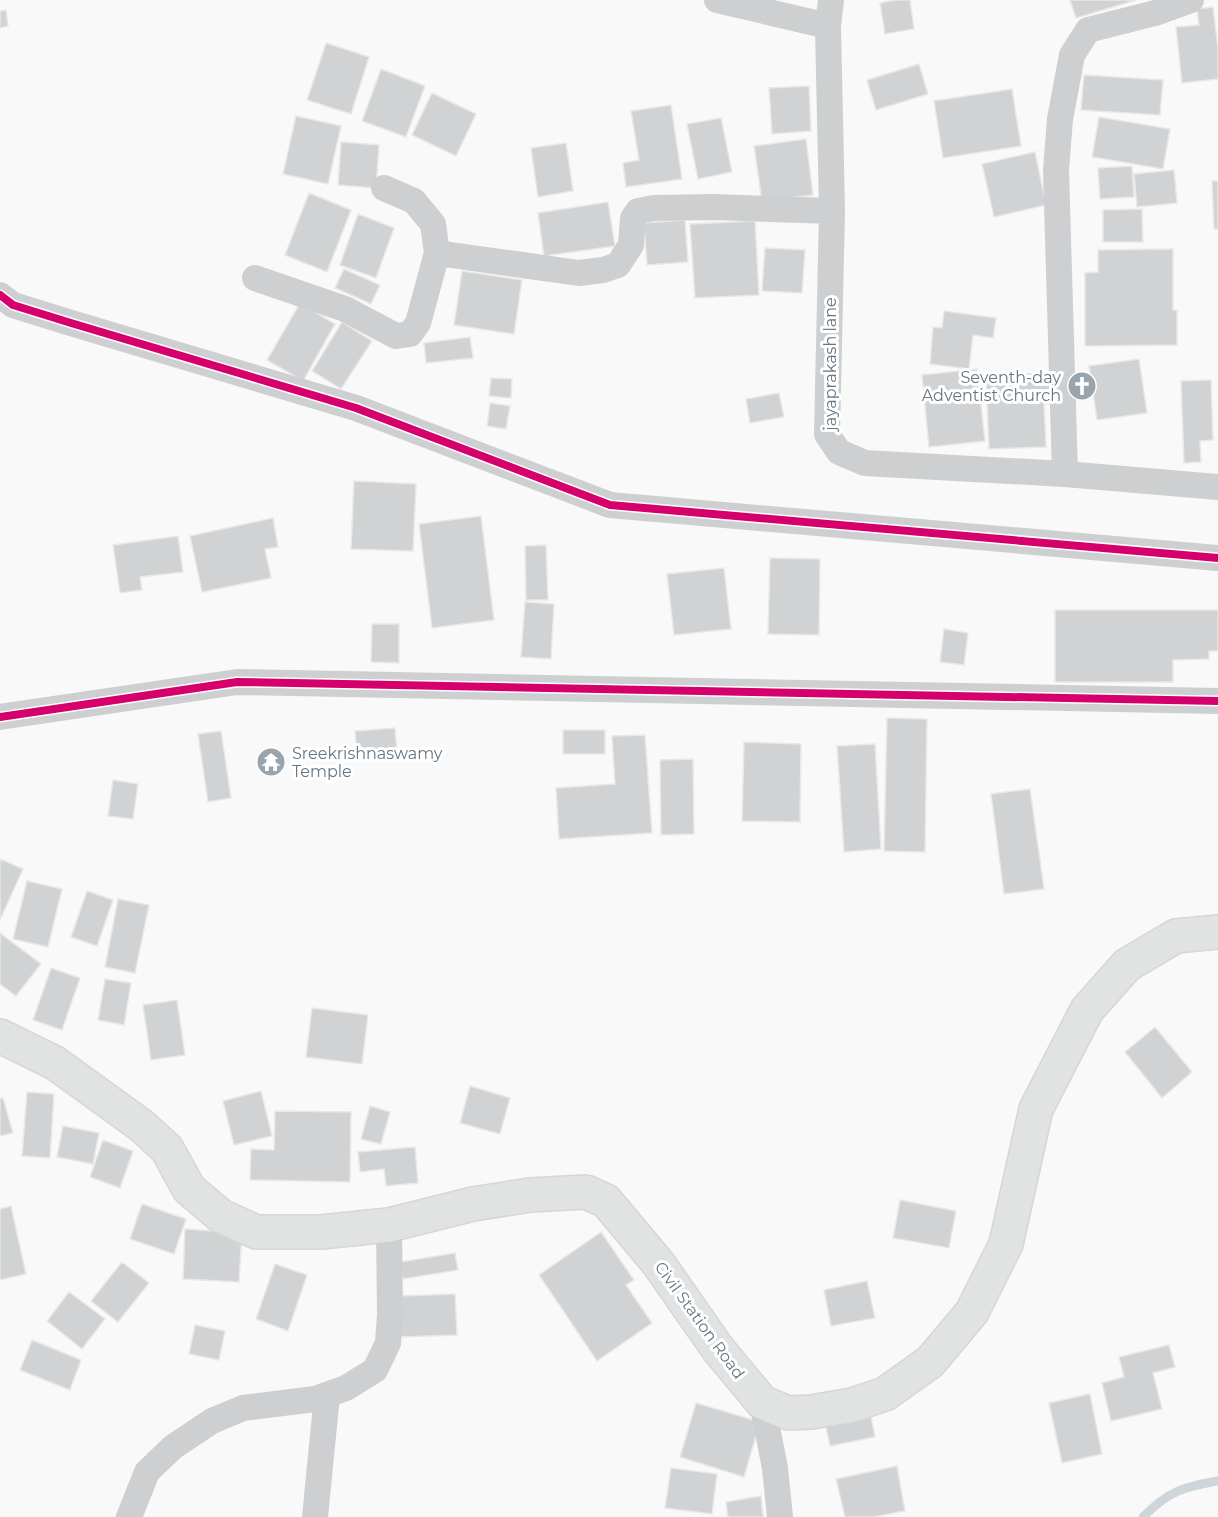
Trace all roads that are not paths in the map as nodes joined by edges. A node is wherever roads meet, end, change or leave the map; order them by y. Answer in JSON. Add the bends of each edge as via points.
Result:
{"nodes":[{"id":1,"x":717,"y":0,"type":"edge"},
{"id":2,"x":831,"y":0,"type":"edge"},
{"id":3,"x":1191,"y":0,"type":"edge"},
{"id":4,"x":828,"y":26,"type":"junction"},
{"id":5,"x":384,"y":188,"type":"dead end"},
{"id":6,"x":832,"y":211,"type":"junction"},
{"id":7,"x":437,"y":252,"type":"junction"},
{"id":8,"x":255,"y":278,"type":"dead end"},
{"id":9,"x":4,"y":304,"type":"edge"},
{"id":10,"x":1065,"y":474,"type":"junction"},
{"id":11,"x":1218,"y":487,"type":"edge"},
{"id":12,"x":1218,"y":558,"type":"edge"},
{"id":13,"x":1218,"y":701,"type":"edge"},
{"id":14,"x":0,"y":717,"type":"edge"},
{"id":15,"x":1218,"y":932,"type":"edge"},
{"id":16,"x":0,"y":1036,"type":"edge"},
{"id":17,"x":389,"y":1225,"type":"junction"},
{"id":18,"x":327,"y":1395,"type":"junction"},
{"id":19,"x":762,"y":1402,"type":"junction"},
{"id":20,"x":129,"y":1517,"type":"edge"},
{"id":21,"x":315,"y":1517,"type":"edge"},
{"id":22,"x":780,"y":1517,"type":"edge"}],
"edges":[{"from":1,"to":4,"type":"street"},
{"from":2,"to":4,"type":"street","name":"jayaprakash lane"},
{"from":3,"to":10,"type":"street","via":[[1088,30],[1072,55],[1060,119],[1056,170]]},
{"from":4,"to":6,"type":"street","name":"jayaprakash lane"},
{"from":5,"to":7,"type":"street","via":[[414,201],[433,224]]},
{"from":6,"to":7,"type":"street","via":[[713,207],[638,211],[633,218],[631,245],[618,265],[579,273]]},
{"from":6,"to":10,"type":"street","name":"jayaprakash lane","via":[[827,434],[839,452],[865,463]]},
{"from":7,"to":8,"type":"street","via":[[418,323],[410,334],[396,336],[345,309]]},
{"from":9,"to":12,"type":"street","via":[[356,408],[610,505]]},
{"from":10,"to":11,"type":"street","name":"jayaprakash lane"},
{"from":13,"to":14,"type":"street","via":[[237,682]]},
{"from":15,"to":19,"type":"main road","name":"Civil Station Road","via":[[1176,936],[1127,965],[1087,1010],[1036,1109],[1006,1244],[972,1312],[930,1362],[885,1394],[852,1405],[788,1413]]},
{"from":16,"to":17,"type":"main road","name":"Civil Station Road","via":[[56,1063],[142,1126],[167,1149],[189,1189],[221,1216],[256,1232],[321,1232]]},
{"from":17,"to":18,"type":"street","via":[[388,1343],[375,1370]]},
{"from":17,"to":19,"type":"main road","name":"Civil Station Road","via":[[472,1204],[530,1195],[586,1192],[606,1201],[658,1263],[718,1349]]},
{"from":18,"to":20,"type":"street","via":[[243,1408],[212,1421],[172,1448],[147,1472]]},
{"from":18,"to":21,"type":"street"},
{"from":19,"to":22,"type":"street","via":[[776,1468]]}]}
